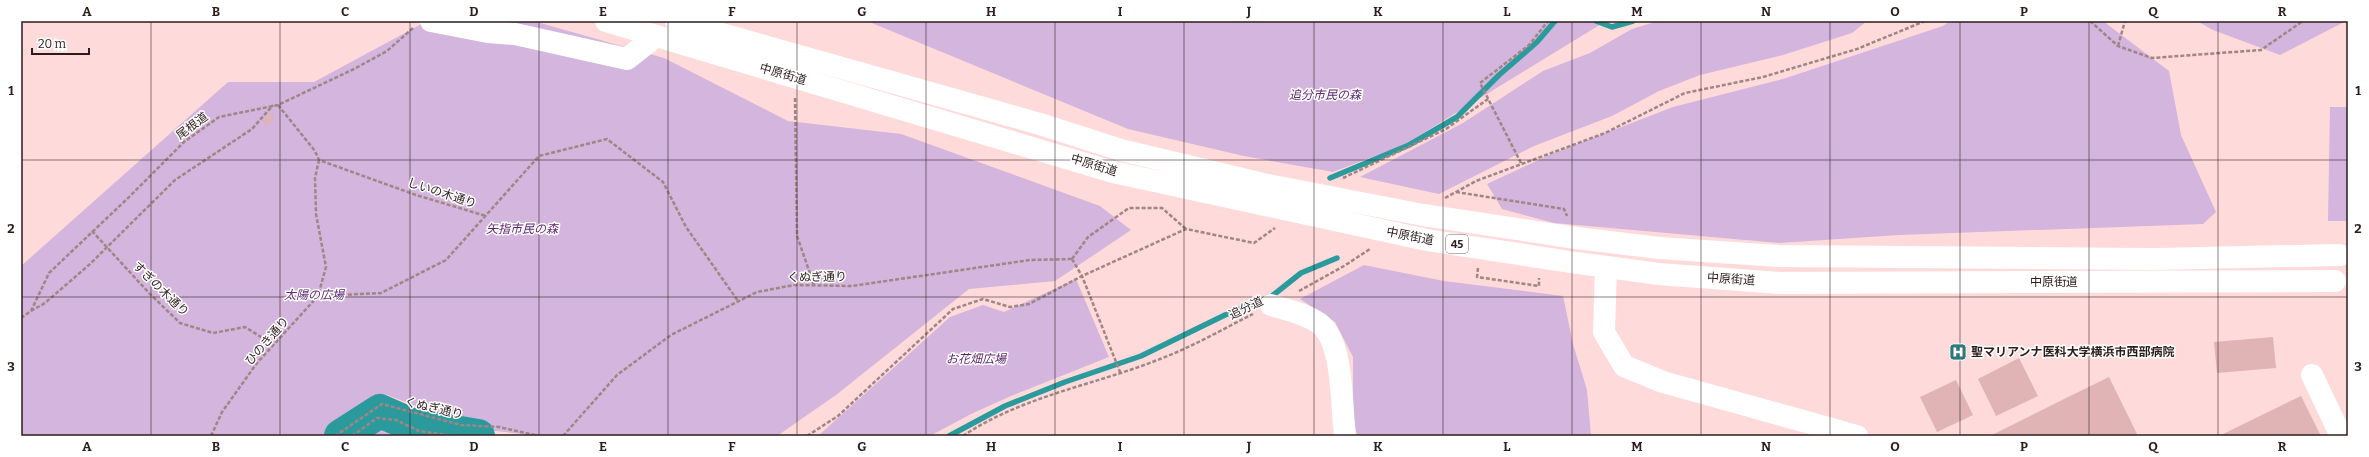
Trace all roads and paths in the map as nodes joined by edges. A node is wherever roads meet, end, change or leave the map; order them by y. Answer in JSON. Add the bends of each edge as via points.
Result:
{"nodes":[{"id":1,"x":606,"y":21,"type":"edge"},
{"id":2,"x":676,"y":21,"type":"edge"},
{"id":3,"x":1548,"y":21,"type":"edge"},
{"id":4,"x":1925,"y":21,"type":"edge"},
{"id":5,"x":2090,"y":21,"type":"edge"},
{"id":6,"x":2125,"y":21,"type":"edge"},
{"id":7,"x":2303,"y":21,"type":"edge"},
{"id":8,"x":424,"y":23,"type":"edge"},
{"id":9,"x":656,"y":37,"type":"junction"},
{"id":10,"x":2118,"y":46,"type":"junction"},
{"id":11,"x":795,"y":95,"type":"dead end"},
{"id":12,"x":1488,"y":99,"type":"junction"},
{"id":13,"x":273,"y":104,"type":"junction"},
{"id":14,"x":278,"y":105,"type":"junction"},
{"id":15,"x":319,"y":160,"type":"junction"},
{"id":16,"x":1521,"y":163,"type":"junction"},
{"id":17,"x":1341,"y":179,"type":"dead end"},
{"id":18,"x":1456,"y":192,"type":"junction"},
{"id":19,"x":1440,"y":201,"type":"dead end"},
{"id":20,"x":486,"y":216,"type":"junction"},
{"id":21,"x":1567,"y":217,"type":"dead end"},
{"id":22,"x":1277,"y":226,"type":"dead end"},
{"id":23,"x":1186,"y":229,"type":"junction"},
{"id":24,"x":92,"y":230,"type":"junction"},
{"id":25,"x":1376,"y":244,"type":"dead end"},
{"id":26,"x":107,"y":246,"type":"junction"},
{"id":27,"x":2340,"y":255,"type":"dead end"},
{"id":28,"x":1072,"y":259,"type":"junction"},
{"id":29,"x":1606,"y":267,"type":"junction"},
{"id":30,"x":1082,"y":276,"type":"junction"},
{"id":31,"x":2335,"y":281,"type":"dead end"},
{"id":32,"x":814,"y":285,"type":"junction"},
{"id":33,"x":318,"y":296,"type":"junction"},
{"id":34,"x":738,"y":301,"type":"junction"},
{"id":35,"x":1272,"y":306,"type":"junction"},
{"id":36,"x":31,"y":311,"type":"junction"},
{"id":37,"x":21,"y":318,"type":"edge"},
{"id":38,"x":274,"y":345,"type":"junction"},
{"id":39,"x":1120,"y":372,"type":"junction"},
{"id":40,"x":2312,"y":375,"type":"dead end"},
{"id":41,"x":211,"y":436,"type":"edge"},
{"id":42,"x":335,"y":436,"type":"edge"},
{"id":43,"x":352,"y":436,"type":"edge"},
{"id":44,"x":454,"y":436,"type":"edge"},
{"id":45,"x":538,"y":436,"type":"edge"},
{"id":46,"x":563,"y":436,"type":"edge"},
{"id":47,"x":807,"y":436,"type":"edge"},
{"id":48,"x":963,"y":436,"type":"edge"},
{"id":49,"x":1345,"y":436,"type":"edge"},
{"id":50,"x":1857,"y":436,"type":"edge"},
{"id":51,"x":2342,"y":436,"type":"edge"}],
"edges":[{"from":1,"to":9,"type":"main road","name":"中原街道","number":"45"},
{"from":2,"to":27,"type":"main road","name":"中原街道","number":"45","via":[[1032,122],[1121,150],[1263,184],[1423,216],[1576,238],[1659,248],[1779,256],[2154,259]]},
{"from":3,"to":12,"type":"path","via":[[1529,45],[1480,83]]},
{"from":4,"to":16,"type":"path","via":[[1857,49],[1784,71],[1686,93],[1605,134]]},
{"from":5,"to":10,"type":"path"},
{"from":6,"to":10,"type":"path"},
{"from":7,"to":10,"type":"path","via":[[2261,50],[2152,58]]},
{"from":8,"to":9,"type":"main road","via":[[515,34],[627,59]]},
{"from":8,"to":14,"type":"path","via":[[387,51]]},
{"from":9,"to":29,"type":"main road","name":"中原街道","number":"45","via":[[1113,172],[1427,240]]},
{"from":11,"to":32,"type":"path","via":[[797,236]]},
{"from":12,"to":16,"type":"path"},
{"from":12,"to":17,"type":"path","via":[[1446,129]]},
{"from":13,"to":14,"type":"path","name":"尾根道"},
{"from":13,"to":24,"type":"path","name":"尾根道","via":[[219,117],[184,142]]},
{"from":13,"to":26,"type":"path","via":[[252,130],[175,180]]},
{"from":14,"to":15,"type":"path","via":[[315,151]]},
{"from":15,"to":20,"type":"path","name":"しいの木通り"},
{"from":15,"to":33,"type":"path","name":"ひのき通り","via":[[315,178],[316,214],[326,267]]},
{"from":16,"to":18,"type":"path"},
{"from":18,"to":19,"type":"path"},
{"from":18,"to":21,"type":"path","via":[[1564,209]]},
{"from":20,"to":33,"type":"path","via":[[446,260],[381,293]]},
{"from":20,"to":34,"type":"path","name":"しいの木通り","via":[[539,156],[608,139],[663,182],[686,227]]},
{"from":22,"to":23,"type":"path","via":[[1254,243]]},
{"from":23,"to":28,"type":"path","via":[[1162,208],[1129,208],[1088,237]]},
{"from":23,"to":30,"type":"path"},
{"from":24,"to":26,"type":"path","name":"すぎの木通り"},
{"from":24,"to":36,"type":"path","name":"尾根道","via":[[50,273]]},
{"from":25,"to":35,"type":"path","name":"追分道","via":[[1344,266]]},
{"from":26,"to":36,"type":"path","via":[[45,303]]},
{"from":26,"to":38,"type":"path","name":"すぎの木通り","via":[[180,323],[213,333],[245,327]]},
{"from":28,"to":30,"type":"path"},
{"from":28,"to":32,"type":"path","name":"くぬぎ通り","via":[[1030,260],[852,286]]},
{"from":29,"to":31,"type":"main road","name":"中原街道","number":"45","via":[[1659,274],[1780,283]]},
{"from":29,"to":50,"type":"main road","via":[[1604,332],[1624,366],[1663,382]]},
{"from":30,"to":39,"type":"path"},
{"from":30,"to":47,"type":"path","via":[[1029,304],[1010,307],[983,299],[953,309],[838,416]]},
{"from":32,"to":34,"type":"path","name":"くぬぎ通り","via":[[794,285],[757,292]]},
{"from":33,"to":38,"type":"path","name":"ひのき通り"},
{"from":34,"to":46,"type":"path","name":"くぬぎ通り","via":[[671,335],[617,375]]},
{"from":35,"to":39,"type":"path","name":"追分道","via":[[1161,359]]},
{"from":35,"to":49,"type":"main road","via":[[1299,313],[1321,325],[1337,351]]},
{"from":36,"to":37,"type":"path","name":"尾根道"},
{"from":38,"to":41,"type":"path","name":"ひのき通り","via":[[222,412]]},
{"from":39,"to":48,"type":"path","name":"追分道","via":[[1054,394],[980,424]]},
{"from":40,"to":51,"type":"main road"},
{"from":42,"to":45,"type":"path","name":"くぬぎ通り","via":[[382,404],[461,425],[499,427]]},
{"from":43,"to":44,"type":"path","via":[[378,418],[396,420],[419,431]]}]}
